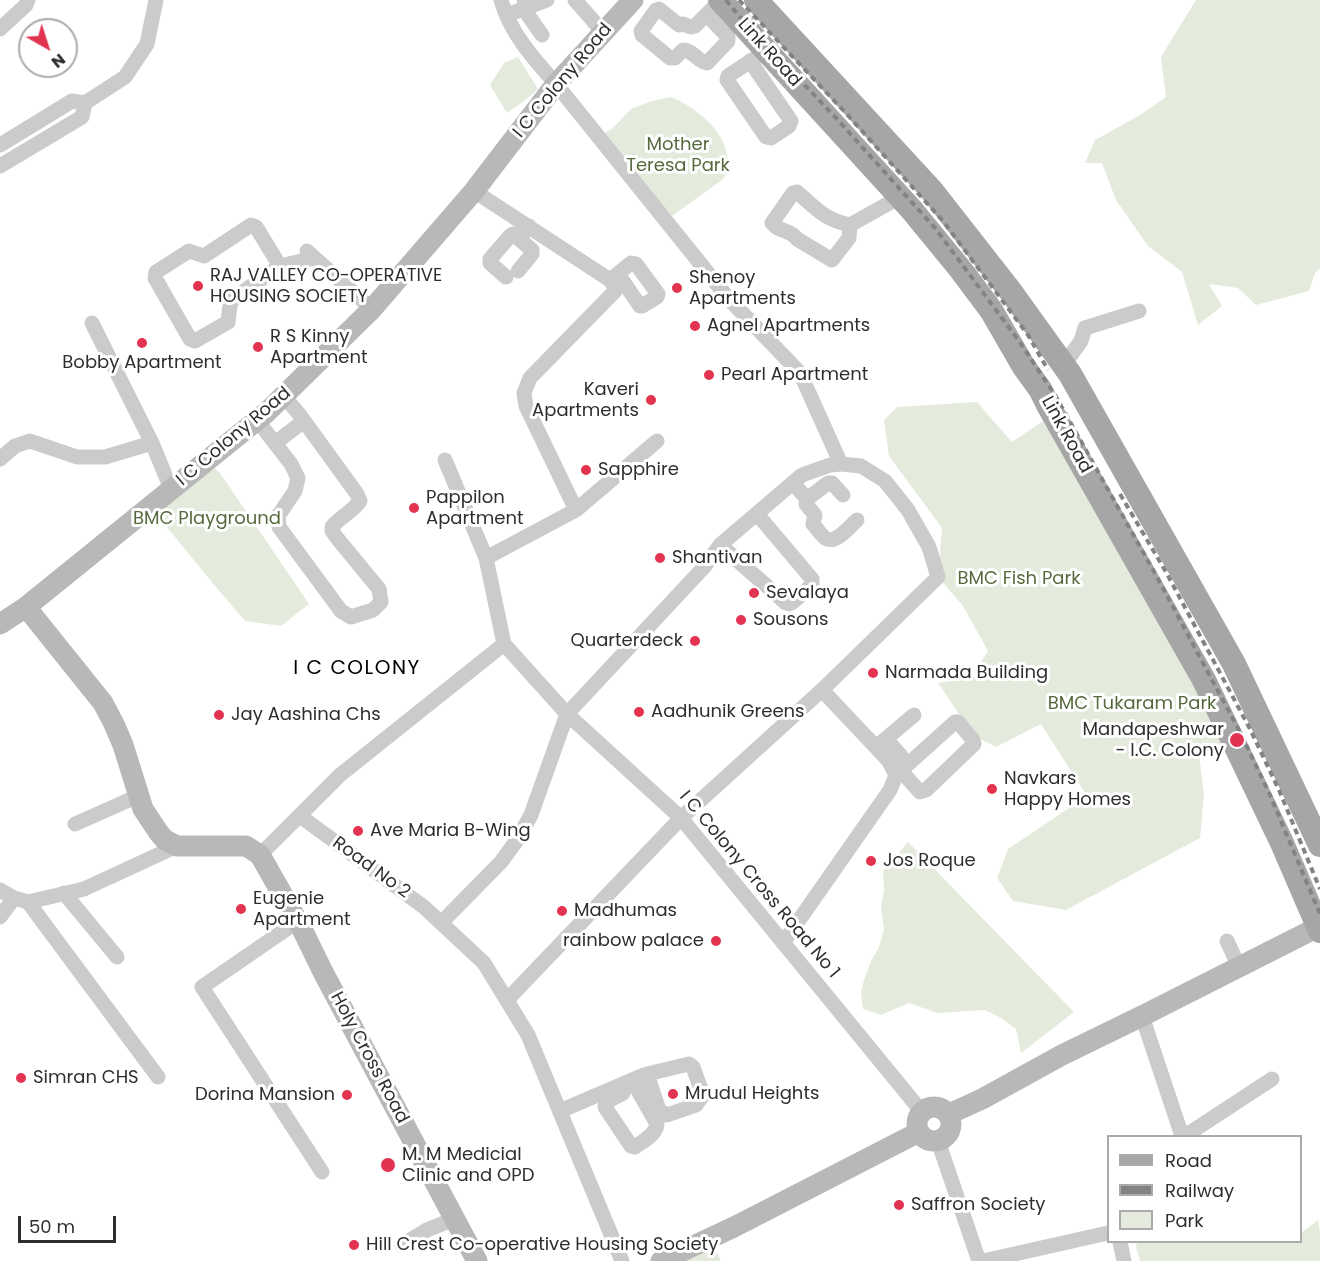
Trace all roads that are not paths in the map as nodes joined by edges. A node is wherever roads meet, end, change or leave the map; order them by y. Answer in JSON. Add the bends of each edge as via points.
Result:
{"nodes":[{"id":1,"x":28,"y":0,"type":"edge"},
{"id":2,"x":156,"y":0,"type":"edge"},
{"id":3,"x":501,"y":0,"type":"edge"},
{"id":4,"x":548,"y":0,"type":"edge"},
{"id":5,"x":575,"y":0,"type":"edge"},
{"id":6,"x":633,"y":0,"type":"edge"},
{"id":7,"x":756,"y":0,"type":"edge"},
{"id":8,"x":525,"y":4,"type":"edge"},
{"id":9,"x":716,"y":5,"type":"edge"},
{"id":10,"x":507,"y":15,"type":"junction"},
{"id":11,"x":0,"y":29,"type":"edge"},
{"id":12,"x":603,"y":32,"type":"junction"},
{"id":13,"x":543,"y":35,"type":"dead end"},
{"id":14,"x":758,"y":56,"type":"junction"},
{"id":15,"x":556,"y":84,"type":"junction"},
{"id":16,"x":86,"y":103,"type":"junction"},
{"id":17,"x":0,"y":145,"type":"edge"},
{"id":18,"x":0,"y":166,"type":"edge"},
{"id":19,"x":474,"y":191,"type":"junction"},
{"id":20,"x":900,"y":197,"type":"junction"},
{"id":21,"x":850,"y":225,"type":"junction"},
{"id":22,"x":529,"y":226,"type":"junction"},
{"id":23,"x":519,"y":239,"type":"junction"},
{"id":24,"x":280,"y":266,"type":"junction"},
{"id":25,"x":372,"y":309,"type":"junction"},
{"id":26,"x":1138,"y":310,"type":"dead end"},
{"id":27,"x":92,"y":323,"type":"dead end"},
{"id":28,"x":1063,"y":366,"type":"junction"},
{"id":29,"x":284,"y":396,"type":"junction"},
{"id":30,"x":257,"y":420,"type":"junction"},
{"id":31,"x":304,"y":421,"type":"junction"},
{"id":32,"x":657,"y":441,"type":"dead end"},
{"id":33,"x":152,"y":443,"type":"junction"},
{"id":34,"x":275,"y":443,"type":"junction"},
{"id":35,"x":0,"y":459,"type":"edge"},
{"id":36,"x":446,"y":460,"type":"dead end"},
{"id":37,"x":841,"y":464,"type":"junction"},
{"id":38,"x":793,"y":483,"type":"junction"},
{"id":39,"x":171,"y":489,"type":"junction"},
{"id":40,"x":843,"y":495,"type":"dead end"},
{"id":41,"x":807,"y":499,"type":"junction"},
{"id":42,"x":576,"y":510,"type":"junction"},
{"id":43,"x":757,"y":514,"type":"junction"},
{"id":44,"x":857,"y":520,"type":"dead end"},
{"id":45,"x":720,"y":545,"type":"junction"},
{"id":46,"x":486,"y":558,"type":"junction"},
{"id":47,"x":26,"y":607,"type":"junction"},
{"id":48,"x":0,"y":624,"type":"edge"},
{"id":49,"x":504,"y":644,"type":"junction"},
{"id":50,"x":822,"y":690,"type":"junction"},
{"id":51,"x":567,"y":714,"type":"junction"},
{"id":52,"x":914,"y":715,"type":"dead end"},
{"id":53,"x":881,"y":743,"type":"junction"},
{"id":54,"x":897,"y":773,"type":"junction"},
{"id":55,"x":138,"y":796,"type":"junction"},
{"id":56,"x":300,"y":816,"type":"junction"},
{"id":57,"x":681,"y":818,"type":"junction"},
{"id":58,"x":75,"y":824,"type":"dead end"},
{"id":59,"x":1318,"y":833,"type":"edge"},
{"id":60,"x":177,"y":846,"type":"junction"},
{"id":61,"x":260,"y":855,"type":"junction"},
{"id":62,"x":0,"y":890,"type":"edge"},
{"id":63,"x":64,"y":893,"type":"junction"},
{"id":64,"x":21,"y":900,"type":"junction"},
{"id":65,"x":0,"y":917,"type":"edge"},
{"id":66,"x":298,"y":921,"type":"junction"},
{"id":67,"x":441,"y":923,"type":"junction"},
{"id":68,"x":1319,"y":928,"type":"edge"},
{"id":69,"x":1230,"y":939,"type":"dead end"},
{"id":70,"x":783,"y":942,"type":"junction"},
{"id":71,"x":117,"y":957,"type":"dead end"},
{"id":72,"x":1242,"y":966,"type":"junction"},
{"id":73,"x":507,"y":1000,"type":"junction"},
{"id":74,"x":1143,"y":1016,"type":"junction"},
{"id":75,"x":647,"y":1074,"type":"dead end"},
{"id":76,"x":158,"y":1077,"type":"dead end"},
{"id":77,"x":1272,"y":1079,"type":"dead end"},
{"id":78,"x":560,"y":1111,"type":"junction"},
{"id":79,"x":949,"y":1114,"type":"junction"},
{"id":80,"x":920,"y":1122,"type":"junction"},
{"id":81,"x":1183,"y":1135,"type":"edge"},
{"id":82,"x":1187,"y":1135,"type":"edge"},
{"id":83,"x":938,"y":1141,"type":"junction"},
{"id":84,"x":322,"y":1172,"type":"dead end"},
{"id":85,"x":454,"y":1219,"type":"junction"},
{"id":86,"x":1107,"y":1233,"type":"edge"},
{"id":87,"x":1120,"y":1243,"type":"edge"},
{"id":88,"x":402,"y":1245,"type":"dead end"},
{"id":89,"x":477,"y":1261,"type":"edge"},
{"id":90,"x":622,"y":1261,"type":"edge"},
{"id":91,"x":661,"y":1261,"type":"edge"},
{"id":92,"x":979,"y":1261,"type":"edge"},
{"id":93,"x":983,"y":1261,"type":"edge"},
{"id":94,"x":1124,"y":1261,"type":"edge"}],
"edges":[{"from":1,"to":11,"type":"street"},
{"from":2,"to":16,"type":"street","via":[[147,44],[125,77]]},
{"from":3,"to":10,"type":"street"},
{"from":4,"to":8,"type":"street"},
{"from":5,"to":12,"type":"street"},
{"from":6,"to":12,"type":"street","name":"I C Colony Road"},
{"from":7,"to":28,"type":"main road","name":"Link Road","via":[[932,190]]},
{"from":8,"to":10,"type":"street"},
{"from":8,"to":13,"type":"street"},
{"from":9,"to":9,"type":"street","via":[[728,41],[708,63],[687,50],[670,58],[642,35],[656,10],[679,25],[691,27]]},
{"from":9,"to":14,"type":"main road","name":"Link Road"},
{"from":10,"to":15,"type":"street","via":[[532,58]]},
{"from":12,"to":15,"type":"street","name":"I C Colony Road"},
{"from":14,"to":14,"type":"street","via":[[728,76],[728,80],[766,137],[771,138],[791,121]]},
{"from":14,"to":20,"type":"main road","name":"Link Road"},
{"from":15,"to":19,"type":"street","name":"I C Colony Road"},
{"from":15,"to":37,"type":"street","via":[[728,298],[800,373]]},
{"from":16,"to":17,"type":"street","via":[[72,101]]},
{"from":16,"to":18,"type":"street","via":[[82,117]]},
{"from":19,"to":22,"type":"street"},
{"from":19,"to":25,"type":"street","name":"I C Colony Road"},
{"from":20,"to":21,"type":"street"},
{"from":20,"to":68,"type":"main road","name":"Link Road","via":[[991,310],[1040,389],[1204,680]]},
{"from":21,"to":21,"type":"street","via":[[849,238],[832,260],[772,223],[797,192],[826,217]]},
{"from":22,"to":23,"type":"street"},
{"from":22,"to":42,"type":"street","via":[[614,277],[615,291],[530,378],[524,393],[526,406]]},
{"from":23,"to":23,"type":"street","via":[[511,235],[490,263],[512,274],[532,254]]},
{"from":24,"to":24,"type":"street","via":[[232,299],[228,322],[195,341],[190,339],[155,278],[156,272],[189,251],[204,256],[251,225],[256,226]]},
{"from":24,"to":25,"type":"street","via":[[310,254]]},
{"from":25,"to":29,"type":"street","name":"I C Colony Road"},
{"from":26,"to":28,"type":"street","via":[[1084,328],[1081,342]]},
{"from":27,"to":33,"type":"street"},
{"from":28,"to":59,"type":"main road","name":"Link Road","via":[[1234,664]]},
{"from":29,"to":30,"type":"street","name":"I C Colony Road"},
{"from":29,"to":31,"type":"street"},
{"from":30,"to":34,"type":"street"},
{"from":30,"to":39,"type":"street","name":"I C Colony Road"},
{"from":31,"to":34,"type":"street"},
{"from":31,"to":34,"type":"street","via":[[360,501],[332,527],[379,590],[381,602],[373,609],[351,617],[341,611],[279,527],[278,516],[295,491],[298,478]]},
{"from":32,"to":42,"type":"street"},
{"from":33,"to":35,"type":"street","via":[[105,457],[77,457],[30,441],[15,446]]},
{"from":33,"to":39,"type":"street"},
{"from":36,"to":46,"type":"street"},
{"from":37,"to":38,"type":"street","via":[[802,475]]},
{"from":37,"to":50,"type":"street","via":[[861,466],[885,481],[908,510],[929,547],[938,577]]},
{"from":38,"to":41,"type":"street"},
{"from":38,"to":43,"type":"street"},
{"from":39,"to":47,"type":"street","name":"I C Colony Road"},
{"from":40,"to":41,"type":"street","via":[[828,483]]},
{"from":41,"to":44,"type":"street","via":[[814,515],[813,524],[829,540]]},
{"from":42,"to":46,"type":"street"},
{"from":43,"to":45,"type":"street"},
{"from":43,"to":45,"type":"street","via":[[812,579],[812,585],[793,602],[786,603]]},
{"from":45,"to":51,"type":"street"},
{"from":46,"to":49,"type":"street"},
{"from":47,"to":48,"type":"street","name":"I C Colony Road"},
{"from":47,"to":55,"type":"street","via":[[103,703],[123,745]]},
{"from":49,"to":51,"type":"street","name":"I C Colony Cross Road No 1"},
{"from":49,"to":56,"type":"street","via":[[340,775]]},
{"from":50,"to":53,"type":"street"},
{"from":50,"to":57,"type":"street"},
{"from":51,"to":57,"type":"street","name":"I C Colony Cross Road No 1"},
{"from":51,"to":67,"type":"street","via":[[531,815],[517,840],[501,862]]},
{"from":52,"to":53,"type":"street"},
{"from":53,"to":54,"type":"street"},
{"from":54,"to":54,"type":"street","via":[[956,722],[972,737],[974,744],[926,790],[920,792]]},
{"from":54,"to":70,"type":"street"},
{"from":55,"to":58,"type":"street"},
{"from":55,"to":60,"type":"street","via":[[159,833]]},
{"from":56,"to":61,"type":"street"},
{"from":56,"to":67,"type":"street","name":"Road No 2"},
{"from":57,"to":70,"type":"street","name":"I C Colony Cross Road No 1"},
{"from":57,"to":73,"type":"street"},
{"from":60,"to":61,"type":"street","via":[[240,845]]},
{"from":60,"to":63,"type":"street","via":[[84,889]]},
{"from":61,"to":66,"type":"street","name":"Holy Cross Road"},
{"from":62,"to":64,"type":"street"},
{"from":63,"to":64,"type":"street"},
{"from":63,"to":71,"type":"street"},
{"from":64,"to":65,"type":"street"},
{"from":64,"to":76,"type":"street"},
{"from":66,"to":84,"type":"street","via":[[202,987]]},
{"from":66,"to":85,"type":"street","name":"Holy Cross Road"},
{"from":67,"to":73,"type":"street","name":"Road No 2","via":[[484,963]]},
{"from":68,"to":72,"type":"street"},
{"from":69,"to":72,"type":"street"},
{"from":70,"to":80,"type":"street","name":"I C Colony Cross Road No 1"},
{"from":72,"to":74,"type":"street"},
{"from":73,"to":78,"type":"street","name":"Road No 2","via":[[528,1035]]},
{"from":74,"to":79,"type":"street"},
{"from":74,"to":81,"type":"street"},
{"from":75,"to":78,"type":"street","via":[[634,1083]]},
{"from":77,"to":82,"type":"street"},
{"from":78,"to":90,"type":"street","name":"Road No 2"},
{"from":79,"to":80,"type":"street","via":[[932,1106]]},
{"from":79,"to":83,"type":"street","via":[[951,1130]]},
{"from":80,"to":83,"type":"street","via":[[927,1140]]},
{"from":80,"to":91,"type":"street","via":[[734,1227]]},
{"from":83,"to":92,"type":"street"},
{"from":85,"to":88,"type":"street"},
{"from":85,"to":89,"type":"street","name":"Holy Cross Road"},
{"from":86,"to":93,"type":"street"},
{"from":87,"to":94,"type":"street"}]}
